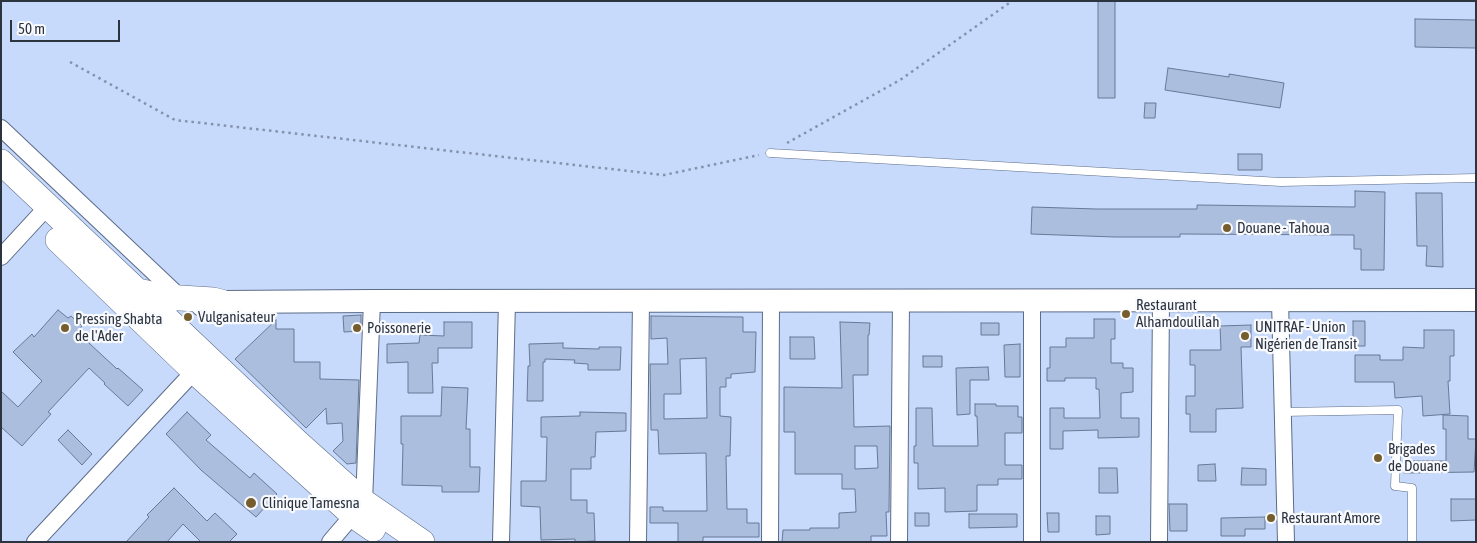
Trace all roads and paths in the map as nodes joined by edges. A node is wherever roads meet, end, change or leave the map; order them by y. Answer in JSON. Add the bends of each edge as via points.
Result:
{"nodes":[{"id":1,"x":1012,"y":1,"type":"edge"},
{"id":2,"x":70,"y":62,"type":"dead end"},
{"id":3,"x":1,"y":128,"type":"edge"},
{"id":4,"x":770,"y":153,"type":"junction"},
{"id":5,"x":1,"y":162,"type":"edge"},
{"id":6,"x":1476,"y":178,"type":"edge"},
{"id":7,"x":1,"y":186,"type":"edge"},
{"id":8,"x":42,"y":212,"type":"junction"},
{"id":9,"x":1,"y":257,"type":"edge"},
{"id":10,"x":138,"y":292,"type":"junction"},
{"id":11,"x":182,"y":299,"type":"junction"},
{"id":12,"x":1162,"y":300,"type":"junction"},
{"id":13,"x":1280,"y":300,"type":"junction"},
{"id":14,"x":1476,"y":300,"type":"edge"},
{"id":15,"x":372,"y":301,"type":"junction"},
{"id":16,"x":507,"y":301,"type":"junction"},
{"id":17,"x":641,"y":301,"type":"junction"},
{"id":18,"x":771,"y":301,"type":"junction"},
{"id":19,"x":901,"y":301,"type":"junction"},
{"id":20,"x":1032,"y":301,"type":"junction"},
{"id":21,"x":221,"y":302,"type":"junction"},
{"id":22,"x":148,"y":314,"type":"junction"},
{"id":23,"x":201,"y":364,"type":"junction"},
{"id":24,"x":1282,"y":412,"type":"junction"},
{"id":25,"x":358,"y":508,"type":"junction"},
{"id":26,"x":35,"y":542,"type":"edge"},
{"id":27,"x":330,"y":542,"type":"edge"},
{"id":28,"x":391,"y":542,"type":"edge"},
{"id":29,"x":422,"y":542,"type":"edge"},
{"id":30,"x":501,"y":542,"type":"edge"},
{"id":31,"x":638,"y":542,"type":"edge"},
{"id":32,"x":770,"y":542,"type":"edge"},
{"id":33,"x":899,"y":542,"type":"edge"},
{"id":34,"x":1032,"y":542,"type":"edge"},
{"id":35,"x":1159,"y":542,"type":"edge"},
{"id":36,"x":1286,"y":542,"type":"edge"},
{"id":37,"x":1412,"y":542,"type":"edge"}],
"edges":[{"from":1,"to":4,"type":"path","via":[[900,80]]},
{"from":2,"to":4,"type":"path","via":[[175,120],[664,175]]},
{"from":3,"to":11,"type":"street"},
{"from":4,"to":6,"type":"lane","via":[[1281,182]]},
{"from":5,"to":8,"type":"main road"},
{"from":7,"to":8,"type":"main road"},
{"from":8,"to":9,"type":"street"},
{"from":8,"to":10,"type":"main road"},
{"from":8,"to":22,"type":"main road"},
{"from":10,"to":11,"type":"main road"},
{"from":10,"to":22,"type":"main road"},
{"from":11,"to":21,"type":"main road"},
{"from":12,"to":13,"type":"street"},
{"from":12,"to":20,"type":"street"},
{"from":12,"to":35,"type":"street"},
{"from":13,"to":14,"type":"street"},
{"from":13,"to":24,"type":"street"},
{"from":15,"to":16,"type":"street"},
{"from":15,"to":21,"type":"street"},
{"from":15,"to":25,"type":"street"},
{"from":16,"to":17,"type":"street"},
{"from":16,"to":30,"type":"street"},
{"from":17,"to":18,"type":"street"},
{"from":17,"to":31,"type":"street"},
{"from":18,"to":19,"type":"street"},
{"from":18,"to":32,"type":"street"},
{"from":19,"to":20,"type":"street"},
{"from":19,"to":33,"type":"street"},
{"from":20,"to":34,"type":"street"},
{"from":21,"to":22,"type":"street"},
{"from":22,"to":23,"type":"main road"},
{"from":23,"to":25,"type":"main road","via":[[298,443]]},
{"from":23,"to":26,"type":"street"},
{"from":24,"to":36,"type":"street"},
{"from":24,"to":37,"type":"lane","via":[[1398,410],[1395,486],[1412,488]]},
{"from":25,"to":27,"type":"street"},
{"from":25,"to":28,"type":"main road"},
{"from":25,"to":29,"type":"main road"}]}
